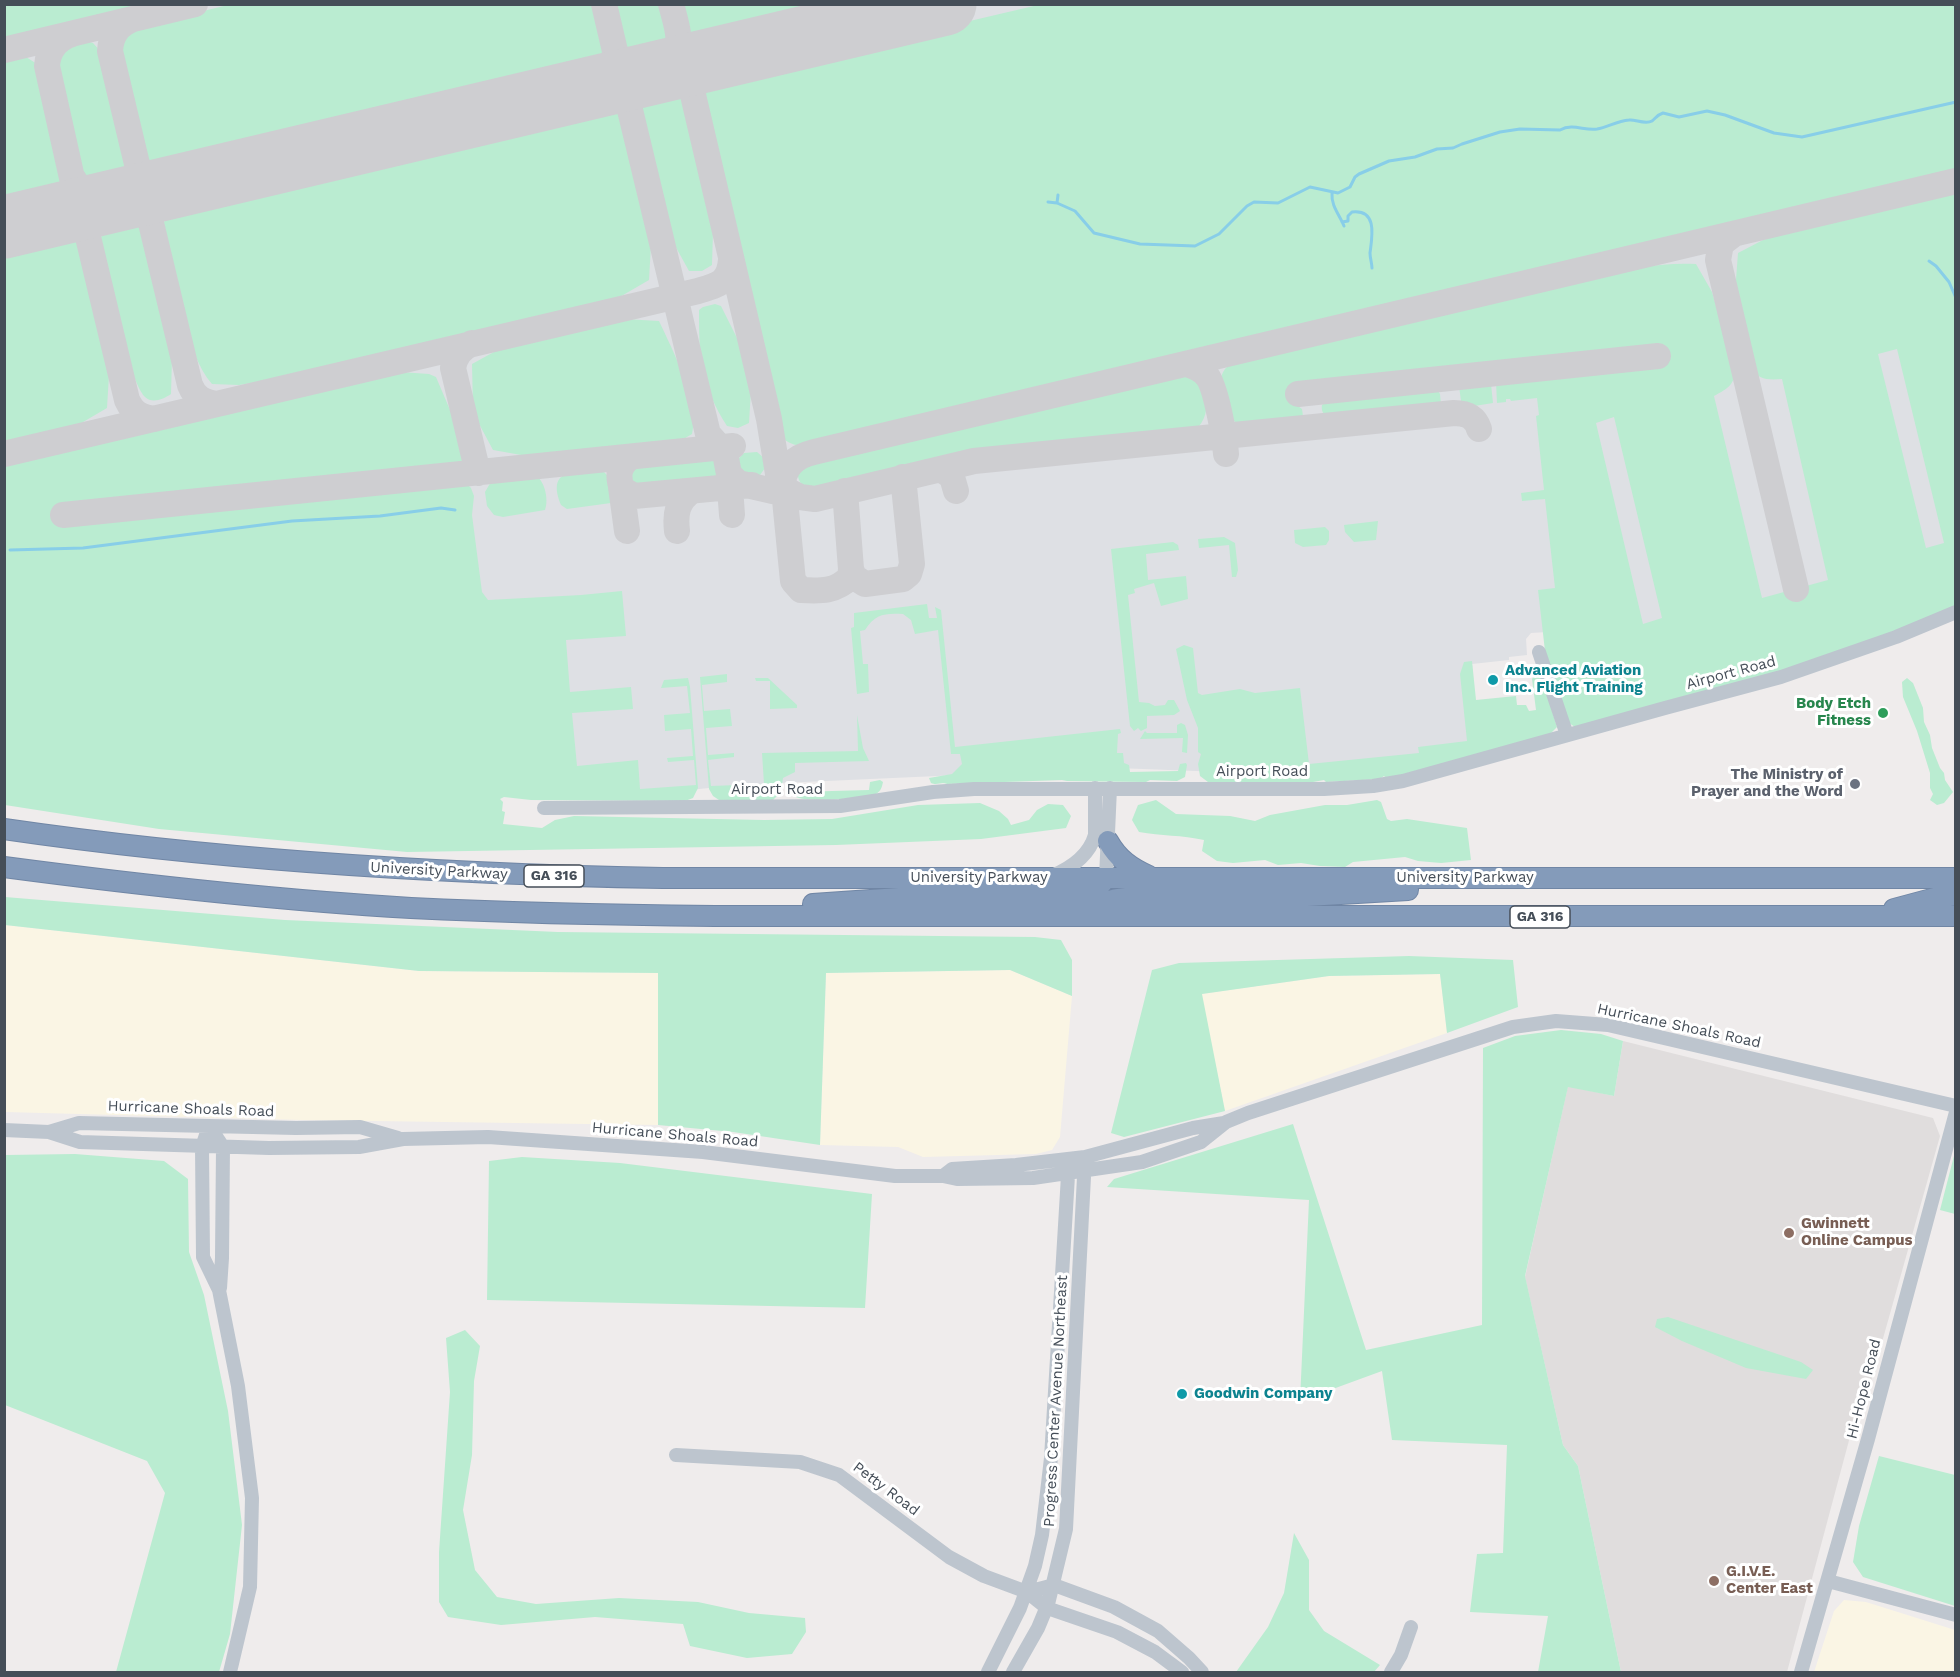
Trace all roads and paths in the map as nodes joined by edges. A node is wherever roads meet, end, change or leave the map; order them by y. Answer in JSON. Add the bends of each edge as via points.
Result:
{"nodes":[{"id":1,"x":1956,"y":612,"type":"edge"},
{"id":2,"x":1539,"y":652,"type":"dead end"},
{"id":3,"x":1567,"y":735,"type":"junction"},
{"id":4,"x":1095,"y":788,"type":"junction"},
{"id":5,"x":1110,"y":788,"type":"junction"},
{"id":6,"x":1136,"y":788,"type":"junction"},
{"id":7,"x":544,"y":808,"type":"dead end"},
{"id":8,"x":1109,"y":817,"type":"junction"},
{"id":9,"x":4,"y":829,"type":"edge"},
{"id":10,"x":1108,"y":841,"type":"junction"},
{"id":11,"x":4,"y":867,"type":"edge"},
{"id":12,"x":1047,"y":878,"type":"junction"},
{"id":13,"x":1106,"y":878,"type":"junction"},
{"id":14,"x":1155,"y":878,"type":"junction"},
{"id":15,"x":1477,"y":878,"type":"junction"},
{"id":16,"x":1956,"y":878,"type":"edge"},
{"id":17,"x":1956,"y":895,"type":"edge"},
{"id":18,"x":715,"y":916,"type":"junction"},
{"id":19,"x":1091,"y":916,"type":"junction"},
{"id":20,"x":1868,"y":916,"type":"junction"},
{"id":21,"x":1953,"y":917,"type":"edge"},
{"id":22,"x":1956,"y":1106,"type":"edge"},
{"id":23,"x":1956,"y":1112,"type":"edge"},
{"id":24,"x":1226,"y":1122,"type":"junction"},
{"id":25,"x":209,"y":1126,"type":"junction"},
{"id":26,"x":4,"y":1130,"type":"edge"},
{"id":27,"x":49,"y":1132,"type":"junction"},
{"id":28,"x":403,"y":1139,"type":"junction"},
{"id":29,"x":202,"y":1147,"type":"junction"},
{"id":30,"x":223,"y":1148,"type":"junction"},
{"id":31,"x":1085,"y":1163,"type":"junction"},
{"id":32,"x":1070,"y":1166,"type":"junction"},
{"id":33,"x":1107,"y":1166,"type":"junction"},
{"id":34,"x":943,"y":1176,"type":"junction"},
{"id":35,"x":1034,"y":1178,"type":"junction"},
{"id":36,"x":1083,"y":1198,"type":"junction"},
{"id":37,"x":1067,"y":1202,"type":"junction"},
{"id":38,"x":219,"y":1290,"type":"junction"},
{"id":39,"x":676,"y":1455,"type":"dead end"},
{"id":40,"x":1828,"y":1581,"type":"junction"},
{"id":41,"x":1054,"y":1585,"type":"junction"},
{"id":42,"x":1027,"y":1592,"type":"junction"},
{"id":43,"x":1047,"y":1608,"type":"junction"},
{"id":44,"x":1956,"y":1615,"type":"edge"},
{"id":45,"x":1411,"y":1627,"type":"dead end"},
{"id":46,"x":230,"y":1672,"type":"edge"},
{"id":47,"x":988,"y":1672,"type":"edge"},
{"id":48,"x":1013,"y":1672,"type":"edge"},
{"id":49,"x":1182,"y":1672,"type":"edge"},
{"id":50,"x":1202,"y":1672,"type":"edge"},
{"id":51,"x":1391,"y":1672,"type":"edge"},
{"id":52,"x":1801,"y":1672,"type":"edge"}],
"edges":[{"from":1,"to":3,"type":"street","name":"Airport Road","via":[[1801,671]]},
{"from":2,"to":3,"type":"street"},
{"from":3,"to":6,"type":"street","name":"Airport Road","via":[[1403,782],[1373,786]]},
{"from":4,"to":5,"type":"street","name":"Airport Road"},
{"from":4,"to":7,"type":"street","name":"Airport Road","via":[[974,789],[818,807]]},
{"from":4,"to":12,"type":"street","via":[[1093,842],[1071,867]]},
{"from":5,"to":6,"type":"street","name":"Airport Road"},
{"from":5,"to":8,"type":"street"},
{"from":6,"to":8,"type":"street","via":[[1117,803]]},
{"from":8,"to":10,"type":"street"},
{"from":9,"to":12,"type":"highway","name":"University Parkway","number":"GA 316","via":[[201,853],[425,871],[663,878]]},
{"from":10,"to":13,"type":"street"},
{"from":10,"to":14,"type":"highway","via":[[1125,864]]},
{"from":11,"to":18,"type":"highway","number":"GA 316","via":[[171,888],[359,904]]},
{"from":12,"to":13,"type":"highway","name":"University Parkway","number":"GA 316"},
{"from":13,"to":14,"type":"highway","name":"University Parkway","number":"GA 316"},
{"from":13,"to":18,"type":"highway","via":[[1097,889],[1078,897],[914,897]]},
{"from":14,"to":15,"type":"highway","name":"University Parkway","number":"GA 316"},
{"from":15,"to":16,"type":"highway","name":"University Parkway","number":"GA 316"},
{"from":15,"to":19,"type":"highway","via":[[1420,888],[1334,895],[1111,899]]},
{"from":17,"to":20,"type":"highway"},
{"from":18,"to":19,"type":"highway","number":"GA 316"},
{"from":19,"to":20,"type":"highway","number":"GA 316"},
{"from":20,"to":21,"type":"highway","number":"GA 316"},
{"from":22,"to":24,"type":"street","name":"Hurricane Shoals Road","via":[[1608,1025],[1556,1021],[1513,1028]]},
{"from":23,"to":40,"type":"street","name":"Hi-Hope Road"},
{"from":24,"to":31,"type":"street","name":"Hurricane Shoals Road","via":[[1193,1128]]},
{"from":24,"to":33,"type":"street","name":"Hurricane Shoals Road","via":[[1201,1142],[1142,1162]]},
{"from":25,"to":27,"type":"street","name":"Hurricane Shoals Road","via":[[79,1123]]},
{"from":25,"to":28,"type":"street","name":"Hurricane Shoals Road","via":[[360,1127]]},
{"from":25,"to":29,"type":"street"},
{"from":25,"to":30,"type":"street"},
{"from":26,"to":27,"type":"street","name":"Hurricane Shoals Road"},
{"from":27,"to":29,"type":"street","name":"Hurricane Shoals Road","via":[[80,1142]]},
{"from":28,"to":30,"type":"street","name":"Hurricane Shoals Road","via":[[359,1147]]},
{"from":28,"to":34,"type":"street","name":"Hurricane Shoals Road","via":[[488,1137],[571,1142],[703,1152],[895,1176]]},
{"from":29,"to":30,"type":"street","name":"Hurricane Shoals Road"},
{"from":29,"to":38,"type":"street","via":[[203,1257]]},
{"from":30,"to":38,"type":"street"},
{"from":31,"to":32,"type":"street","name":"Hurricane Shoals Road"},
{"from":31,"to":33,"type":"street","name":"Hurricane Shoals Road"},
{"from":31,"to":36,"type":"street","name":"Progress Center Avenue Northeast"},
{"from":32,"to":34,"type":"street","name":"Hurricane Shoals Road","via":[[952,1169]]},
{"from":32,"to":35,"type":"street","name":"Hurricane Shoals Road"},
{"from":32,"to":37,"type":"street","name":"Progress Center Avenue Northeast"},
{"from":33,"to":36,"type":"street","via":[[1092,1180]]},
{"from":34,"to":35,"type":"street","name":"Hurricane Shoals Road"},
{"from":35,"to":37,"type":"street","via":[[1050,1180]]},
{"from":36,"to":41,"type":"street","name":"Progress Center Avenue Northeast","via":[[1068,1516]]},
{"from":37,"to":42,"type":"street","name":"Progress Center Avenue Northeast","via":[[1051,1458],[1040,1545]]},
{"from":38,"to":46,"type":"street","via":[[238,1386],[252,1498],[250,1587]]},
{"from":39,"to":42,"type":"street","name":"Petty Road","via":[[800,1462],[839,1475],[949,1557],[984,1576]]},
{"from":40,"to":44,"type":"street"},
{"from":40,"to":52,"type":"street","name":"Hi-Hope Road"},
{"from":41,"to":42,"type":"street"},
{"from":41,"to":43,"type":"street","name":"Progress Center Avenue Northeast"},
{"from":41,"to":50,"type":"street","via":[[1114,1607],[1150,1626]]},
{"from":42,"to":43,"type":"street","name":"Petty Road"},
{"from":42,"to":47,"type":"street","name":"Progress Center Avenue Northeast"},
{"from":43,"to":48,"type":"street","name":"Progress Center Avenue Northeast"},
{"from":43,"to":49,"type":"street","name":"Petty Road","via":[[1117,1632]]},
{"from":45,"to":51,"type":"street"}]}
